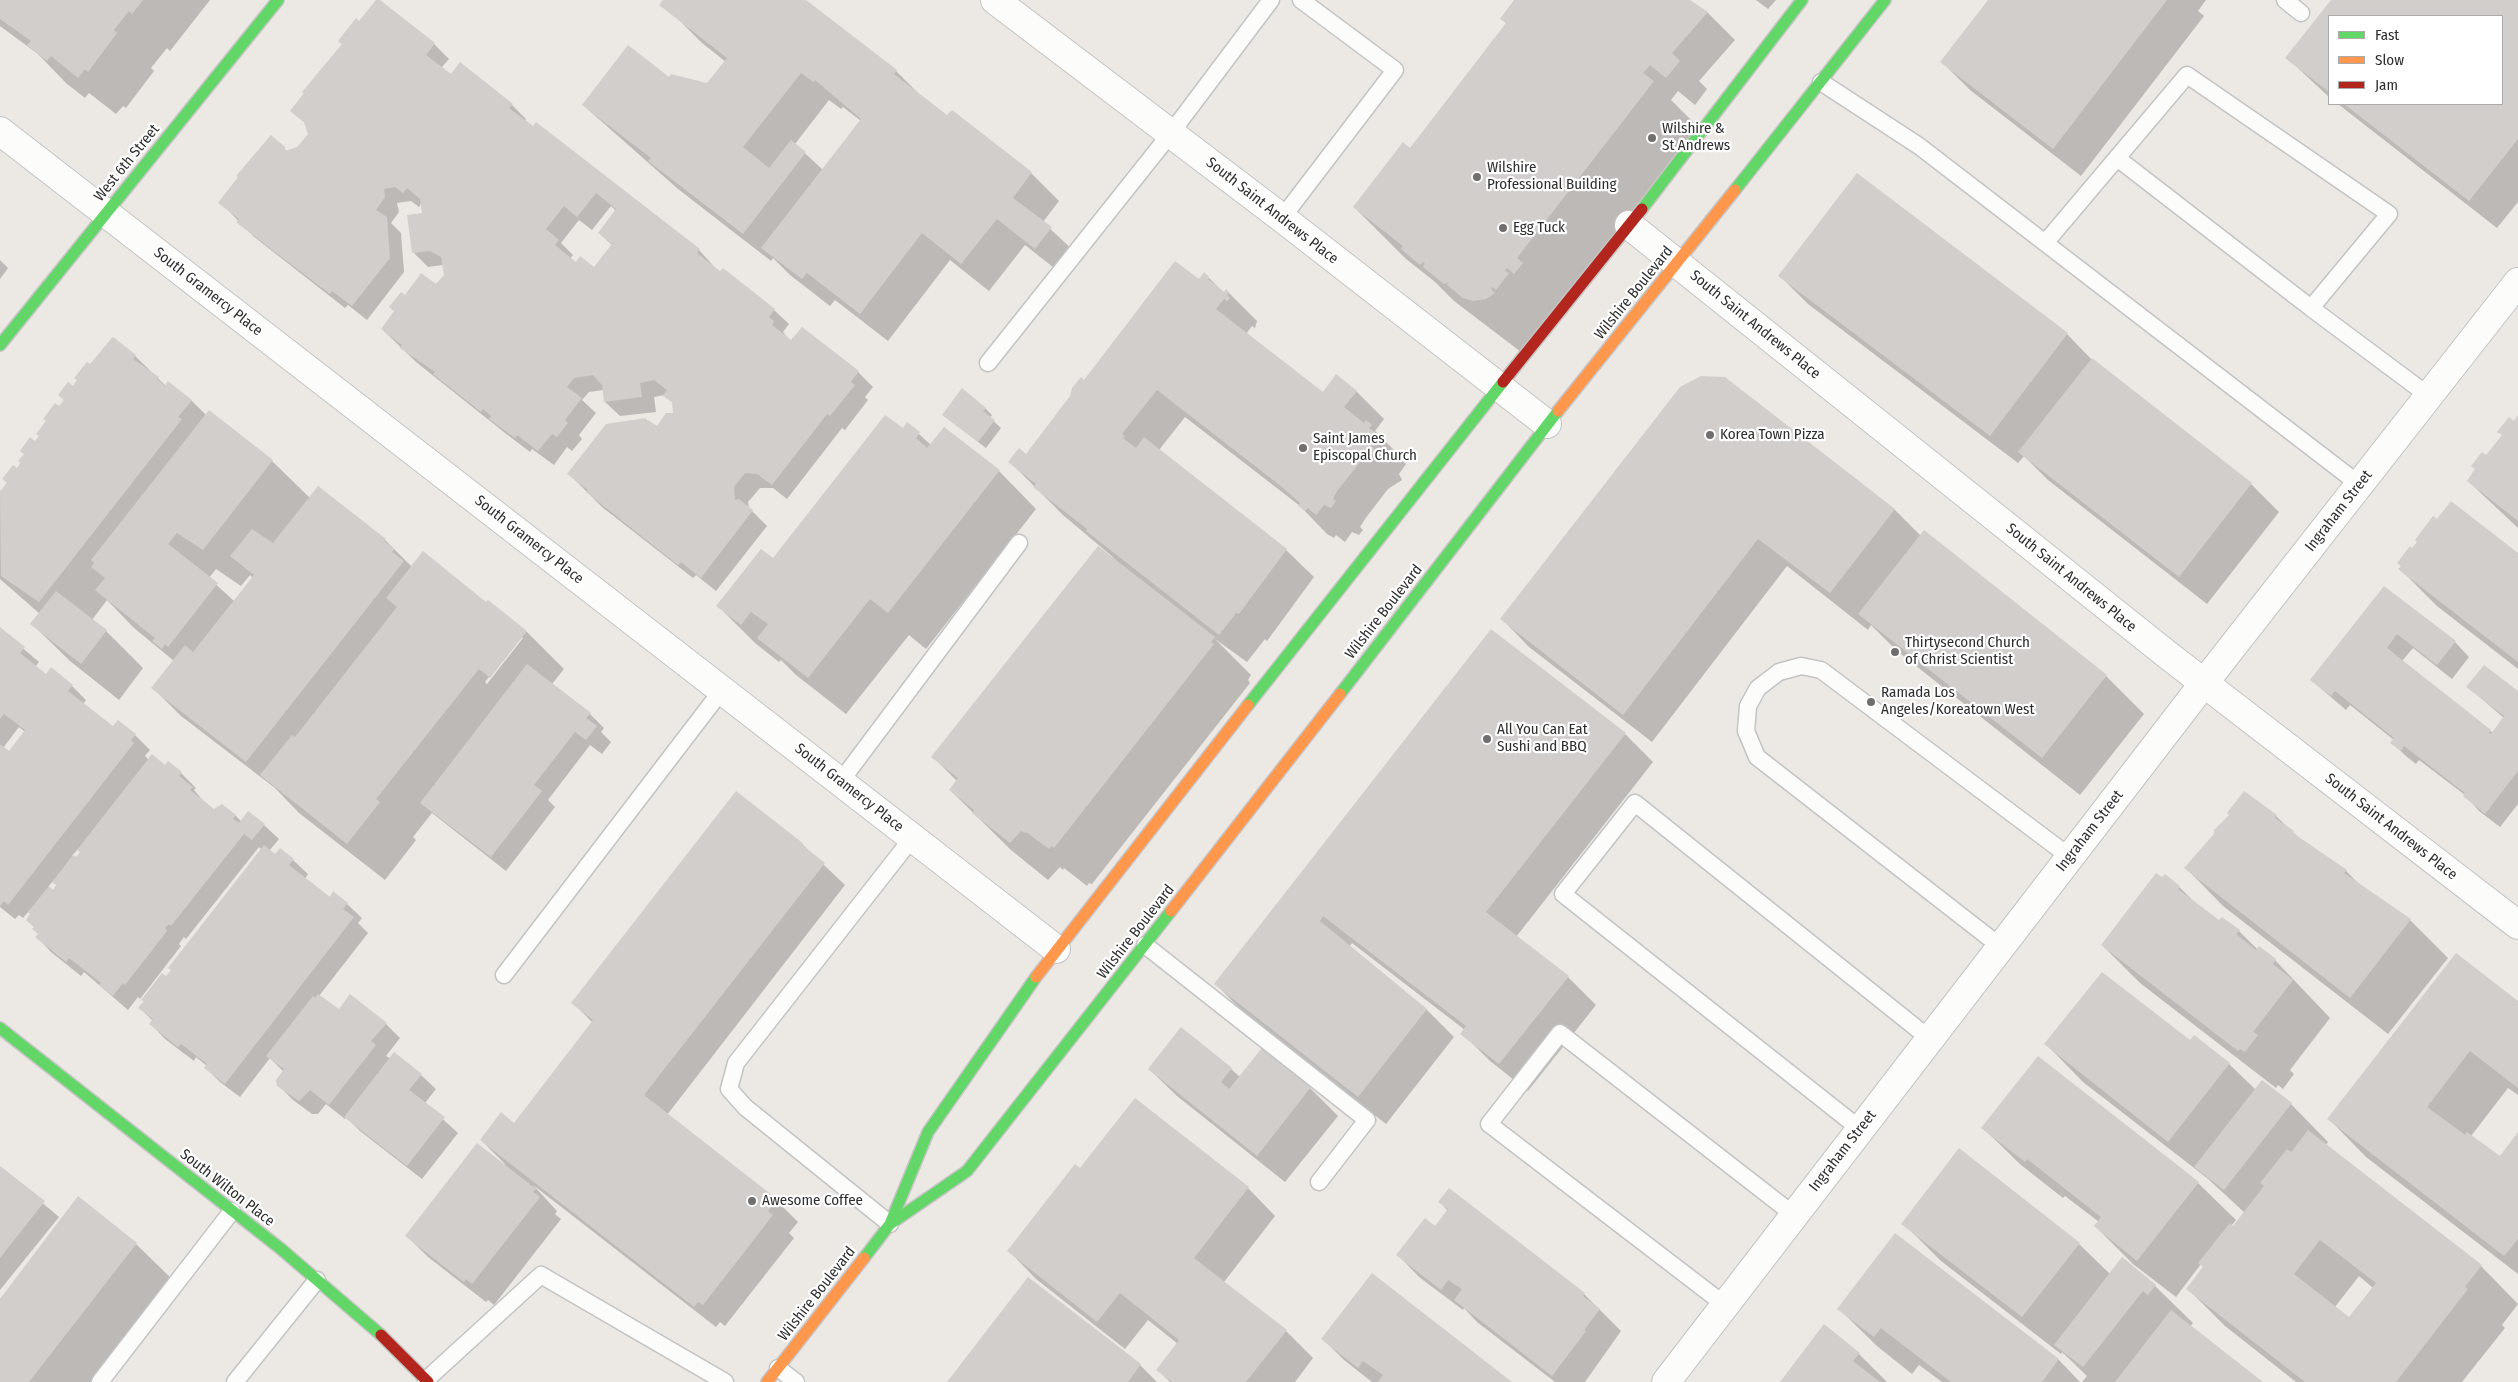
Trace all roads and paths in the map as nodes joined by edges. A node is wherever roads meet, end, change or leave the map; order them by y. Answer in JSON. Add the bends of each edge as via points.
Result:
{"nodes":[{"id":1,"x":278,"y":0,"type":"edge"},
{"id":2,"x":995,"y":0,"type":"edge"},
{"id":3,"x":1272,"y":0,"type":"edge"},
{"id":4,"x":1301,"y":0,"type":"edge"},
{"id":5,"x":1802,"y":0,"type":"edge"},
{"id":6,"x":1885,"y":0,"type":"edge"},
{"id":7,"x":2285,"y":0,"type":"edge"},
{"id":8,"x":2301,"y":13,"type":"dead end"},
{"id":9,"x":1821,"y":82,"type":"junction"},
{"id":10,"x":0,"y":131,"type":"edge"},
{"id":11,"x":1171,"y":133,"type":"junction"},
{"id":12,"x":2117,"y":158,"type":"junction"},
{"id":13,"x":106,"y":213,"type":"junction"},
{"id":14,"x":1282,"y":218,"type":"junction"},
{"id":15,"x":1629,"y":225,"type":"junction"},
{"id":16,"x":2046,"y":243,"type":"junction"},
{"id":17,"x":1678,"y":264,"type":"junction"},
{"id":18,"x":2518,"y":282,"type":"edge"},
{"id":19,"x":2311,"y":308,"type":"junction"},
{"id":20,"x":0,"y":346,"type":"edge"},
{"id":21,"x":988,"y":363,"type":"dead end"},
{"id":22,"x":1498,"y":386,"type":"junction"},
{"id":23,"x":2429,"y":396,"type":"junction"},
{"id":24,"x":1547,"y":424,"type":"junction"},
{"id":25,"x":2360,"y":485,"type":"junction"},
{"id":26,"x":1019,"y":543,"type":"dead end"},
{"id":27,"x":2204,"y":683,"type":"junction"},
{"id":28,"x":722,"y":690,"type":"junction"},
{"id":29,"x":841,"y":781,"type":"junction"},
{"id":30,"x":913,"y":837,"type":"junction"},
{"id":31,"x":2070,"y":857,"type":"junction"},
{"id":32,"x":2518,"y":925,"type":"edge"},
{"id":33,"x":1145,"y":945,"type":"junction"},
{"id":34,"x":2001,"y":947,"type":"junction"},
{"id":35,"x":1056,"y":949,"type":"junction"},
{"id":36,"x":504,"y":975,"type":"dead end"},
{"id":37,"x":0,"y":1028,"type":"edge"},
{"id":38,"x":1930,"y":1039,"type":"junction"},
{"id":39,"x":1860,"y":1129,"type":"junction"},
{"id":40,"x":1319,"y":1182,"type":"dead end"},
{"id":41,"x":232,"y":1211,"type":"junction"},
{"id":42,"x":1794,"y":1214,"type":"junction"},
{"id":43,"x":890,"y":1224,"type":"junction"},
{"id":44,"x":317,"y":1280,"type":"junction"},
{"id":45,"x":1725,"y":1305,"type":"junction"},
{"id":46,"x":778,"y":1368,"type":"junction"},
{"id":47,"x":427,"y":1381,"type":"edge"},
{"id":48,"x":100,"y":1382,"type":"edge"},
{"id":49,"x":235,"y":1382,"type":"edge"},
{"id":50,"x":725,"y":1382,"type":"edge"},
{"id":51,"x":767,"y":1382,"type":"edge"},
{"id":52,"x":796,"y":1382,"type":"edge"},
{"id":53,"x":1666,"y":1382,"type":"edge"}],
"edges":[{"from":1,"to":13,"type":"main road","name":"West 6th Street"},
{"from":2,"to":11,"type":"street","name":"South Saint Andrews Place"},
{"from":3,"to":11,"type":"lane"},
{"from":4,"to":14,"type":"lane","via":[[1395,70]]},
{"from":5,"to":15,"type":"main road","name":"Wilshire Boulevard"},
{"from":6,"to":9,"type":"main road","name":"Wilshire Boulevard"},
{"from":7,"to":8,"type":"lane"},
{"from":9,"to":16,"type":"lane","via":[[1919,146]]},
{"from":9,"to":17,"type":"main road","name":"Wilshire Boulevard"},
{"from":10,"to":13,"type":"street","name":"South Gramercy Place"},
{"from":11,"to":14,"type":"street","name":"South Saint Andrews Place"},
{"from":11,"to":21,"type":"lane"},
{"from":12,"to":16,"type":"lane"},
{"from":12,"to":19,"type":"lane"},
{"from":12,"to":19,"type":"lane","via":[[2187,75],[2390,214]]},
{"from":13,"to":20,"type":"main road","name":"West 6th Street"},
{"from":13,"to":28,"type":"street","name":"South Gramercy Place"},
{"from":14,"to":22,"type":"street","name":"South Saint Andrews Place"},
{"from":15,"to":17,"type":"street","name":"South Saint Andrews Place"},
{"from":15,"to":22,"type":"main road","name":"Wilshire Boulevard"},
{"from":16,"to":25,"type":"lane"},
{"from":17,"to":24,"type":"main road","name":"Wilshire Boulevard"},
{"from":17,"to":27,"type":"street","name":"South Saint Andrews Place"},
{"from":18,"to":23,"type":"street","name":"Ingraham Street"},
{"from":19,"to":23,"type":"lane"},
{"from":22,"to":24,"type":"street","name":"South Saint Andrews Place"},
{"from":22,"to":35,"type":"main road","name":"Wilshire Boulevard"},
{"from":23,"to":25,"type":"street","name":"Ingraham Street"},
{"from":24,"to":33,"type":"main road","name":"Wilshire Boulevard"},
{"from":25,"to":27,"type":"street","name":"Ingraham Street"},
{"from":26,"to":29,"type":"lane"},
{"from":27,"to":31,"type":"street","name":"Ingraham Street"},
{"from":27,"to":32,"type":"street","name":"South Saint Andrews Place"},
{"from":28,"to":29,"type":"street","name":"South Gramercy Place"},
{"from":28,"to":36,"type":"lane"},
{"from":29,"to":30,"type":"street","name":"South Gramercy Place"},
{"from":30,"to":35,"type":"street","name":"South Gramercy Place"},
{"from":30,"to":43,"type":"lane","via":[[736,1062],[729,1089],[745,1107]]},
{"from":31,"to":34,"type":"street","name":"Ingraham Street"},
{"from":31,"to":34,"type":"lane","via":[[1821,670],[1801,666],[1779,672],[1758,688],[1748,706],[1746,731],[1758,757]]},
{"from":33,"to":40,"type":"lane","via":[[1367,1120]]},
{"from":33,"to":43,"type":"main road","name":"Wilshire Boulevard","via":[[967,1171]]},
{"from":34,"to":38,"type":"street","name":"Ingraham Street"},
{"from":35,"to":43,"type":"main road","name":"Wilshire Boulevard","via":[[928,1132]]},
{"from":37,"to":41,"type":"main road","name":"South Wilton Place"},
{"from":38,"to":39,"type":"street","name":"Ingraham Street"},
{"from":38,"to":39,"type":"lane","via":[[1635,804],[1569,886],[1563,894]]},
{"from":39,"to":42,"type":"street","name":"Ingraham Street"},
{"from":41,"to":44,"type":"main road","name":"South Wilton Place"},
{"from":41,"to":48,"type":"lane"},
{"from":42,"to":45,"type":"street","name":"Ingraham Street"},
{"from":42,"to":45,"type":"lane","via":[[1560,1033],[1489,1124]]},
{"from":43,"to":46,"type":"main road","name":"Wilshire Boulevard"},
{"from":44,"to":47,"type":"main road","name":"South Wilton Place","via":[[398,1350]]},
{"from":44,"to":49,"type":"lane"},
{"from":45,"to":53,"type":"street","name":"Ingraham Street"},
{"from":46,"to":51,"type":"main road","name":"Wilshire Boulevard"},
{"from":46,"to":52,"type":"lane"},
{"from":47,"to":50,"type":"lane","via":[[541,1275]]}]}
